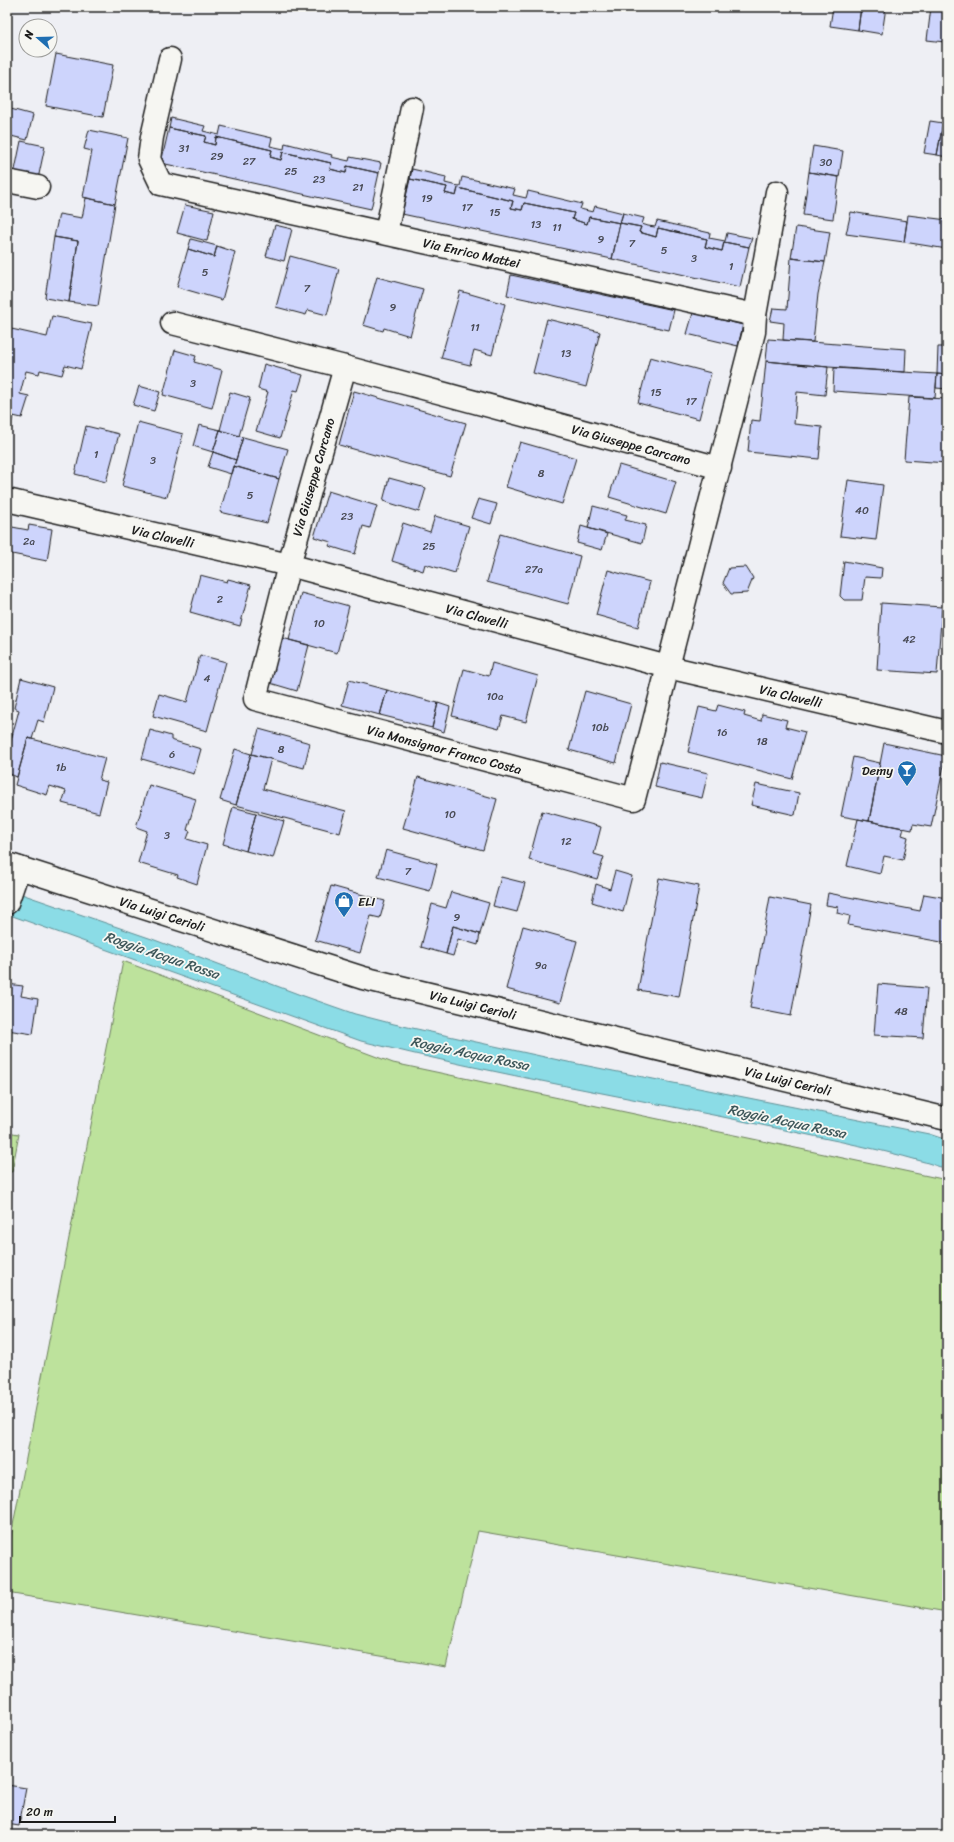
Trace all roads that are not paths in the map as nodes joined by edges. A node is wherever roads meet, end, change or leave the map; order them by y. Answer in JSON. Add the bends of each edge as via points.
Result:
{"nodes":[{"id":1,"x":170,"y":58,"type":"dead end"},
{"id":2,"x":412,"y":108,"type":"dead end"},
{"id":3,"x":7,"y":181,"type":"edge"},
{"id":4,"x":38,"y":187,"type":"dead end"},
{"id":5,"x":777,"y":192,"type":"dead end"},
{"id":6,"x":386,"y":233,"type":"junction"},
{"id":7,"x":755,"y":314,"type":"junction"},
{"id":8,"x":172,"y":323,"type":"dead end"},
{"id":9,"x":345,"y":366,"type":"junction"},
{"id":10,"x":720,"y":468,"type":"junction"},
{"id":11,"x":7,"y":500,"type":"edge"},
{"id":12,"x":289,"y":565,"type":"junction"},
{"id":13,"x":668,"y":667,"type":"junction"},
{"id":14,"x":947,"y":732,"type":"edge"},
{"id":15,"x":13,"y":866,"type":"edge"},
{"id":16,"x":7,"y":902,"type":"edge"},
{"id":17,"x":947,"y":1120,"type":"edge"}],
"edges":[{"from":1,"to":6,"type":"street","name":"Via Enrico Mattei","via":[[149,159],[161,184]]},
{"from":2,"to":6,"type":"street"},
{"from":3,"to":4,"type":"street"},
{"from":5,"to":7,"type":"street"},
{"from":6,"to":7,"type":"street","name":"Via Enrico Mattei"},
{"from":7,"to":10,"type":"street","via":[[754,332]]},
{"from":8,"to":9,"type":"street","name":"Via Giuseppe Carcano"},
{"from":9,"to":10,"type":"street","name":"Via Giuseppe Carcano"},
{"from":9,"to":12,"type":"street","name":"Via Giuseppe Carcano"},
{"from":10,"to":13,"type":"street"},
{"from":11,"to":12,"type":"street","name":"Via Clavelli"},
{"from":12,"to":13,"type":"street","name":"Via Clavelli"},
{"from":12,"to":13,"type":"street","name":"Via Monsignor Franco Costa","via":[[256,699],[634,799]]},
{"from":13,"to":14,"type":"street","name":"Via Clavelli"},
{"from":15,"to":16,"type":"street"},
{"from":15,"to":17,"type":"street","name":"Via Luigi Cerioli","via":[[363,978]]}]}
